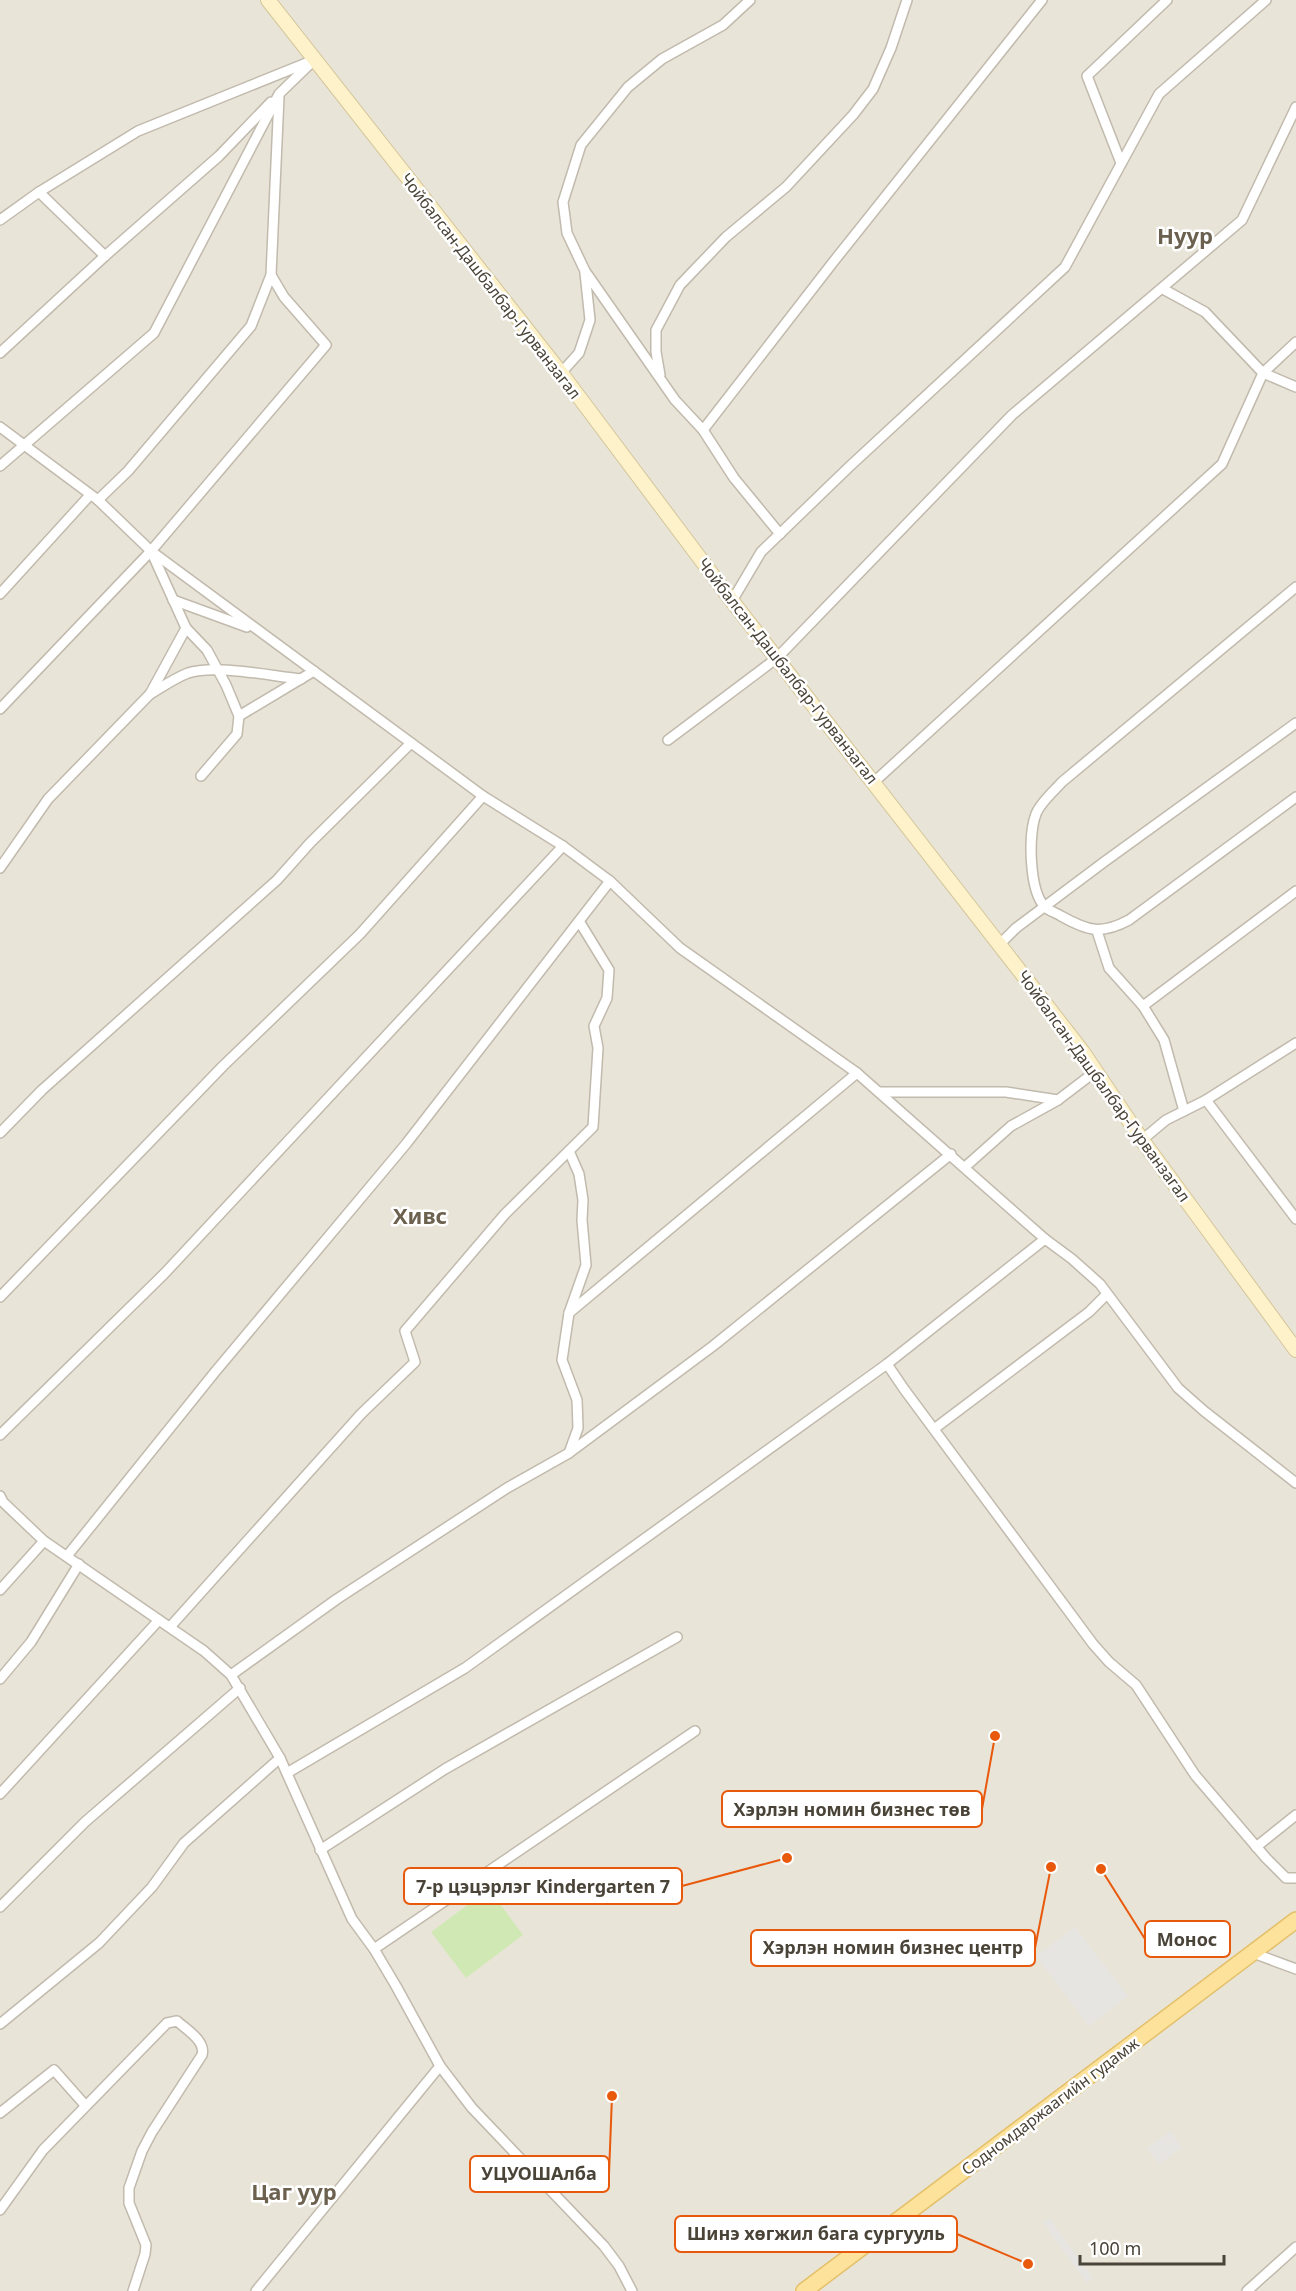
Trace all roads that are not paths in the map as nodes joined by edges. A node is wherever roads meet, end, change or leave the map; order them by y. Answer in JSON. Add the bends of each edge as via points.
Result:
{"nodes":[{"id":1,"x":268,"y":0,"type":"edge"},
{"id":2,"x":750,"y":0,"type":"edge"},
{"id":3,"x":907,"y":0,"type":"edge"},
{"id":4,"x":1042,"y":0,"type":"edge"},
{"id":5,"x":1167,"y":0,"type":"edge"},
{"id":6,"x":1266,"y":0,"type":"edge"},
{"id":7,"x":314,"y":60,"type":"junction"},
{"id":8,"x":279,"y":94,"type":"junction"},
{"id":9,"x":1296,"y":107,"type":"edge"},
{"id":10,"x":1121,"y":163,"type":"junction"},
{"id":11,"x":39,"y":192,"type":"junction"},
{"id":12,"x":0,"y":220,"type":"edge"},
{"id":13,"x":105,"y":256,"type":"junction"},
{"id":14,"x":585,"y":271,"type":"junction"},
{"id":15,"x":271,"y":275,"type":"junction"},
{"id":16,"x":1163,"y":289,"type":"junction"},
{"id":17,"x":1296,"y":342,"type":"edge"},
{"id":18,"x":0,"y":353,"type":"edge"},
{"id":19,"x":561,"y":373,"type":"junction"},
{"id":20,"x":1263,"y":373,"type":"junction"},
{"id":21,"x":662,"y":380,"type":"junction"},
{"id":22,"x":1296,"y":387,"type":"edge"},
{"id":23,"x":0,"y":427,"type":"edge"},
{"id":24,"x":703,"y":430,"type":"junction"},
{"id":25,"x":24,"y":445,"type":"junction"},
{"id":26,"x":0,"y":466,"type":"edge"},
{"id":27,"x":94,"y":498,"type":"junction"},
{"id":28,"x":780,"y":534,"type":"junction"},
{"id":29,"x":151,"y":551,"type":"junction"},
{"id":30,"x":1296,"y":587,"type":"edge"},
{"id":31,"x":0,"y":594,"type":"edge"},
{"id":32,"x":173,"y":600,"type":"junction"},
{"id":33,"x":732,"y":601,"type":"junction"},
{"id":34,"x":186,"y":628,"type":"junction"},
{"id":35,"x":258,"y":631,"type":"junction"},
{"id":36,"x":777,"y":658,"type":"junction"},
{"id":37,"x":218,"y":670,"type":"junction"},
{"id":38,"x":314,"y":671,"type":"junction"},
{"id":39,"x":301,"y":679,"type":"junction"},
{"id":40,"x":150,"y":694,"type":"junction"},
{"id":41,"x":0,"y":710,"type":"edge"},
{"id":42,"x":239,"y":716,"type":"junction"},
{"id":43,"x":1296,"y":723,"type":"edge"},
{"id":44,"x":668,"y":740,"type":"dead end"},
{"id":45,"x":411,"y":743,"type":"junction"},
{"id":46,"x":201,"y":776,"type":"dead end"},
{"id":47,"x":874,"y":782,"type":"junction"},
{"id":48,"x":483,"y":796,"type":"junction"},
{"id":49,"x":1296,"y":797,"type":"edge"},
{"id":50,"x":563,"y":846,"type":"junction"},
{"id":51,"x":0,"y":868,"type":"edge"},
{"id":52,"x":610,"y":881,"type":"junction"},
{"id":53,"x":1296,"y":891,"type":"edge"},
{"id":54,"x":1045,"y":907,"type":"junction"},
{"id":55,"x":579,"y":921,"type":"junction"},
{"id":56,"x":1097,"y":931,"type":"junction"},
{"id":57,"x":1000,"y":944,"type":"junction"},
{"id":58,"x":1143,"y":1006,"type":"junction"},
{"id":59,"x":1296,"y":1044,"type":"edge"},
{"id":60,"x":1096,"y":1071,"type":"junction"},
{"id":61,"x":857,"y":1073,"type":"junction"},
{"id":62,"x":879,"y":1092,"type":"junction"},
{"id":63,"x":1058,"y":1100,"type":"junction"},
{"id":64,"x":1206,"y":1100,"type":"junction"},
{"id":65,"x":1184,"y":1111,"type":"junction"},
{"id":66,"x":0,"y":1133,"type":"edge"},
{"id":67,"x":1142,"y":1140,"type":"junction"},
{"id":68,"x":569,"y":1151,"type":"junction"},
{"id":69,"x":951,"y":1154,"type":"junction"},
{"id":70,"x":965,"y":1167,"type":"junction"},
{"id":71,"x":1296,"y":1219,"type":"edge"},
{"id":72,"x":1045,"y":1239,"type":"junction"},
{"id":73,"x":1107,"y":1294,"type":"junction"},
{"id":74,"x":0,"y":1298,"type":"edge"},
{"id":75,"x":569,"y":1313,"type":"junction"},
{"id":76,"x":1296,"y":1350,"type":"edge"},
{"id":77,"x":887,"y":1364,"type":"junction"},
{"id":78,"x":934,"y":1429,"type":"junction"},
{"id":79,"x":0,"y":1435,"type":"edge"},
{"id":80,"x":569,"y":1453,"type":"junction"},
{"id":81,"x":1296,"y":1483,"type":"edge"},
{"id":82,"x":1,"y":1501,"type":"edge"},
{"id":83,"x":44,"y":1541,"type":"junction"},
{"id":84,"x":67,"y":1556,"type":"junction"},
{"id":85,"x":80,"y":1564,"type":"junction"},
{"id":86,"x":0,"y":1590,"type":"edge"},
{"id":87,"x":159,"y":1620,"type":"junction"},
{"id":88,"x":170,"y":1627,"type":"junction"},
{"id":89,"x":677,"y":1637,"type":"dead end"},
{"id":90,"x":231,"y":1676,"type":"junction"},
{"id":91,"x":0,"y":1679,"type":"edge"},
{"id":92,"x":240,"y":1688,"type":"junction"},
{"id":93,"x":695,"y":1731,"type":"dead end"},
{"id":94,"x":280,"y":1758,"type":"junction"},
{"id":95,"x":287,"y":1773,"type":"junction"},
{"id":96,"x":0,"y":1794,"type":"edge"},
{"id":97,"x":1296,"y":1815,"type":"edge"},
{"id":98,"x":1256,"y":1847,"type":"junction"},
{"id":99,"x":320,"y":1850,"type":"junction"},
{"id":100,"x":1296,"y":1878,"type":"edge"},
{"id":101,"x":0,"y":1907,"type":"edge"},
{"id":102,"x":1296,"y":1920,"type":"edge"},
{"id":103,"x":374,"y":1949,"type":"junction"},
{"id":104,"x":1253,"y":1953,"type":"junction"},
{"id":105,"x":1296,"y":1969,"type":"edge"},
{"id":106,"x":0,"y":2024,"type":"edge"},
{"id":107,"x":440,"y":2066,"type":"junction"},
{"id":108,"x":86,"y":2104,"type":"junction"},
{"id":109,"x":0,"y":2113,"type":"edge"},
{"id":110,"x":0,"y":2210,"type":"edge"},
{"id":111,"x":1296,"y":2247,"type":"edge"},
{"id":112,"x":133,"y":2291,"type":"edge"},
{"id":113,"x":256,"y":2291,"type":"edge"},
{"id":114,"x":632,"y":2291,"type":"edge"},
{"id":115,"x":804,"y":2291,"type":"edge"},
{"id":116,"x":1247,"y":2291,"type":"edge"}],
"edges":[{"from":1,"to":7,"type":"street","name":"Чойбалсан-Дашбалбар-Гурванзагал"},
{"from":2,"to":14,"type":"street","via":[[723,24],[662,59],[628,87],[581,145],[563,202],[567,233]]},
{"from":3,"to":21,"type":"street","via":[[873,89],[853,115],[786,187],[726,237],[680,285],[656,330]]},
{"from":4,"to":24,"type":"street"},
{"from":5,"to":10,"type":"street","via":[[1088,76]]},
{"from":6,"to":10,"type":"street","via":[[1159,94]]},
{"from":7,"to":8,"type":"street"},
{"from":7,"to":11,"type":"street","via":[[138,131]]},
{"from":7,"to":19,"type":"street","name":"Чойбалсан-Дашбалбар-Гурванзагал"},
{"from":8,"to":13,"type":"street","via":[[219,156]]},
{"from":8,"to":15,"type":"street"},
{"from":8,"to":25,"type":"street","via":[[154,333]]},
{"from":9,"to":16,"type":"street","via":[[1242,220]]},
{"from":10,"to":28,"type":"street","via":[[1065,267]]},
{"from":11,"to":12,"type":"street"},
{"from":11,"to":13,"type":"street"},
{"from":13,"to":18,"type":"street"},
{"from":14,"to":19,"type":"street","via":[[590,320],[579,353]]},
{"from":14,"to":21,"type":"street"},
{"from":15,"to":27,"type":"street","via":[[251,326],[128,471]]},
{"from":15,"to":29,"type":"street","via":[[284,297],[326,345]]},
{"from":16,"to":20,"type":"street","via":[[1205,312]]},
{"from":16,"to":36,"type":"street","via":[[1012,415]]},
{"from":17,"to":20,"type":"street"},
{"from":19,"to":33,"type":"street","name":"Чойбалсан-Дашбалбар-Гурванзагал"},
{"from":20,"to":22,"type":"street"},
{"from":20,"to":47,"type":"street","via":[[1222,464]]},
{"from":21,"to":24,"type":"street"},
{"from":23,"to":25,"type":"street"},
{"from":24,"to":28,"type":"street","via":[[734,478]]},
{"from":25,"to":26,"type":"street"},
{"from":25,"to":27,"type":"street"},
{"from":27,"to":29,"type":"street"},
{"from":27,"to":31,"type":"street"},
{"from":28,"to":33,"type":"street","via":[[761,552]]},
{"from":29,"to":32,"type":"street"},
{"from":29,"to":35,"type":"street"},
{"from":29,"to":41,"type":"street"},
{"from":30,"to":54,"type":"street","via":[[1062,782],[1036,811],[1030,835],[1032,866]]},
{"from":32,"to":34,"type":"street"},
{"from":32,"to":35,"type":"street"},
{"from":33,"to":36,"type":"street","name":"Чойбалсан-Дашбалбар-Гурванзагал"},
{"from":34,"to":37,"type":"street","via":[[207,650]]},
{"from":34,"to":40,"type":"street"},
{"from":35,"to":38,"type":"street"},
{"from":36,"to":44,"type":"street"},
{"from":36,"to":47,"type":"street","name":"Чойбалсан-Дашбалбар-Гурванзагал"},
{"from":37,"to":39,"type":"street"},
{"from":37,"to":40,"type":"street","via":[[186,674]]},
{"from":37,"to":42,"type":"street"},
{"from":38,"to":39,"type":"street"},
{"from":38,"to":45,"type":"street"},
{"from":39,"to":42,"type":"street"},
{"from":40,"to":51,"type":"street","via":[[48,799]]},
{"from":42,"to":46,"type":"street","via":[[237,734]]},
{"from":43,"to":54,"type":"street"},
{"from":45,"to":48,"type":"street"},
{"from":45,"to":66,"type":"street","via":[[277,880],[42,1090]]},
{"from":47,"to":57,"type":"street","name":"Чойбалсан-Дашбалбар-Гурванзагал"},
{"from":48,"to":50,"type":"street"},
{"from":48,"to":74,"type":"street","via":[[360,934],[223,1066]]},
{"from":49,"to":56,"type":"street","via":[[1129,920],[1111,930]]},
{"from":50,"to":52,"type":"street"},
{"from":50,"to":79,"type":"street","via":[[164,1274]]},
{"from":52,"to":55,"type":"street"},
{"from":52,"to":61,"type":"street","via":[[680,948]]},
{"from":53,"to":58,"type":"street"},
{"from":54,"to":56,"type":"street","via":[[1076,925]]},
{"from":54,"to":57,"type":"street"},
{"from":55,"to":68,"type":"street","via":[[609,970],[607,998],[594,1026],[597,1048],[593,1127]]},
{"from":55,"to":84,"type":"street","via":[[406,1144],[215,1371]]},
{"from":56,"to":58,"type":"street","via":[[1109,968]]},
{"from":57,"to":60,"type":"street","name":"Чойбалсан-Дашбалбар-Гурванзагал"},
{"from":58,"to":65,"type":"street","via":[[1164,1040]]},
{"from":59,"to":64,"type":"street"},
{"from":60,"to":63,"type":"street"},
{"from":60,"to":67,"type":"street","name":"Чойбалсан-Дашбалбар-Гурванзагал"},
{"from":61,"to":62,"type":"street"},
{"from":61,"to":75,"type":"street"},
{"from":62,"to":63,"type":"street","via":[[1006,1092]]},
{"from":62,"to":69,"type":"street"},
{"from":63,"to":70,"type":"street","via":[[1011,1126]]},
{"from":64,"to":65,"type":"street"},
{"from":64,"to":71,"type":"street"},
{"from":65,"to":67,"type":"street"},
{"from":67,"to":76,"type":"street","name":"Чойбалсан-Дашбалбар-Гурванзагал"},
{"from":68,"to":75,"type":"street","via":[[582,1191],[586,1264]]},
{"from":68,"to":88,"type":"street","via":[[505,1214],[405,1331],[415,1362],[361,1414]]},
{"from":69,"to":70,"type":"street"},
{"from":69,"to":80,"type":"street","via":[[713,1346]]},
{"from":70,"to":72,"type":"street"},
{"from":72,"to":73,"type":"street"},
{"from":72,"to":77,"type":"street"},
{"from":73,"to":78,"type":"street","via":[[1089,1312]]},
{"from":73,"to":81,"type":"street","via":[[1178,1388]]},
{"from":75,"to":80,"type":"street","via":[[562,1360],[577,1400],[578,1428]]},
{"from":77,"to":78,"type":"street"},
{"from":77,"to":95,"type":"street","via":[[465,1668]]},
{"from":78,"to":98,"type":"street","via":[[1093,1644],[1136,1685],[1195,1775]]},
{"from":80,"to":90,"type":"street","via":[[507,1488],[337,1599]]},
{"from":82,"to":83,"type":"street"},
{"from":83,"to":84,"type":"street"},
{"from":83,"to":86,"type":"street"},
{"from":84,"to":85,"type":"street"},
{"from":85,"to":87,"type":"street"},
{"from":85,"to":91,"type":"street","via":[[31,1642]]},
{"from":87,"to":88,"type":"street"},
{"from":87,"to":96,"type":"street"},
{"from":88,"to":90,"type":"street"},
{"from":89,"to":99,"type":"street","via":[[445,1769]]},
{"from":90,"to":92,"type":"street"},
{"from":92,"to":94,"type":"street"},
{"from":92,"to":101,"type":"street","via":[[85,1822]]},
{"from":93,"to":103,"type":"street"},
{"from":94,"to":95,"type":"street"},
{"from":94,"to":106,"type":"street","via":[[183,1843],[152,1887],[99,1943]]},
{"from":95,"to":99,"type":"street"},
{"from":97,"to":98,"type":"street"},
{"from":98,"to":100,"type":"street","via":[[1286,1878]]},
{"from":99,"to":103,"type":"street","via":[[352,1919]]},
{"from":102,"to":104,"type":"main road","name":"Содномдаржаагийн гудамж"},
{"from":103,"to":107,"type":"street"},
{"from":104,"to":105,"type":"street"},
{"from":104,"to":115,"type":"main road","name":"Содномдаржаагийн гудамж"},
{"from":107,"to":113,"type":"street"},
{"from":107,"to":114,"type":"street","via":[[472,2108],[608,2251]]},
{"from":108,"to":109,"type":"street","via":[[54,2070]]},
{"from":108,"to":110,"type":"street","via":[[43,2150]]},
{"from":108,"to":112,"type":"street","via":[[167,2023],[177,2021],[204,2049],[152,2132],[129,2188],[129,2203],[146,2245]]},
{"from":111,"to":116,"type":"street"}]}
